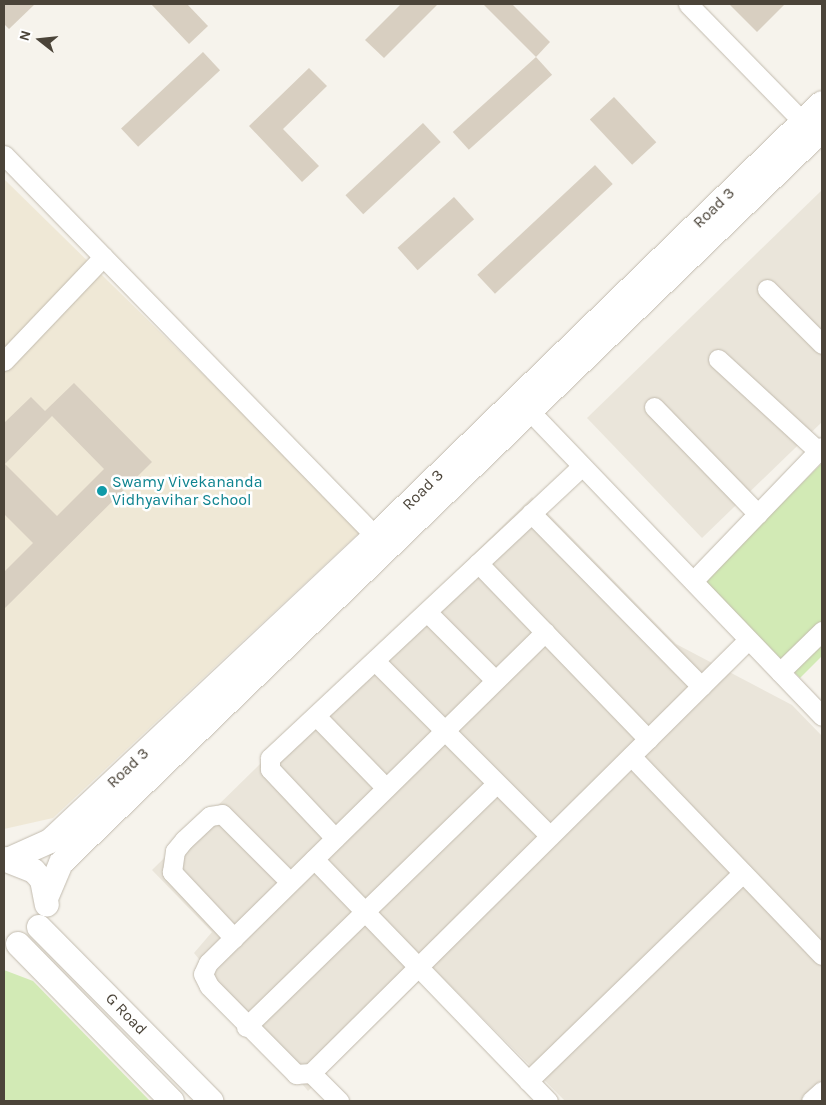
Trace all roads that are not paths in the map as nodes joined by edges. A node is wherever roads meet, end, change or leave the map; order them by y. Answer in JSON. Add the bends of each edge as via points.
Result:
{"nodes":[{"id":1,"x":688,"y":4,"type":"edge"},
{"id":2,"x":822,"y":103,"type":"edge"},
{"id":3,"x":816,"y":132,"type":"edge"},
{"id":4,"x":4,"y":155,"type":"edge"},
{"id":5,"x":103,"y":257,"type":"junction"},
{"id":6,"x":767,"y":289,"type":"dead end"},
{"id":7,"x":822,"y":344,"type":"edge"},
{"id":8,"x":718,"y":358,"type":"dead end"},
{"id":9,"x":4,"y":361,"type":"edge"},
{"id":10,"x":523,"y":405,"type":"junction"},
{"id":11,"x":654,"y":408,"type":"dead end"},
{"id":12,"x":820,"y":449,"type":"edge"},
{"id":13,"x":582,"y":466,"type":"junction"},
{"id":14,"x":531,"y":513,"type":"junction"},
{"id":15,"x":758,"y":514,"type":"junction"},
{"id":16,"x":381,"y":542,"type":"junction"},
{"id":17,"x":478,"y":563,"type":"junction"},
{"id":18,"x":692,"y":582,"type":"junction"},
{"id":19,"x":426,"y":612,"type":"junction"},
{"id":20,"x":545,"y":632,"type":"junction"},
{"id":21,"x":822,"y":632,"type":"edge"},
{"id":22,"x":748,"y":640,"type":"junction"},
{"id":23,"x":375,"y":661,"type":"junction"},
{"id":24,"x":780,"y":672,"type":"junction"},
{"id":25,"x":495,"y":680,"type":"junction"},
{"id":26,"x":701,"y":686,"type":"junction"},
{"id":27,"x":316,"y":716,"type":"junction"},
{"id":28,"x":822,"y":716,"type":"edge"},
{"id":29,"x":444,"y":731,"type":"junction"},
{"id":30,"x":648,"y":739,"type":"junction"},
{"id":31,"x":631,"y":756,"type":"junction"},
{"id":32,"x":496,"y":784,"type":"junction"},
{"id":33,"x":386,"y":788,"type":"junction"},
{"id":34,"x":550,"y":836,"type":"junction"},
{"id":35,"x":335,"y":838,"type":"junction"},
{"id":36,"x":7,"y":859,"type":"edge"},
{"id":37,"x":314,"y":859,"type":"junction"},
{"id":38,"x":743,"y":873,"type":"junction"},
{"id":39,"x":290,"y":882,"type":"junction"},
{"id":40,"x":47,"y":896,"type":"junction"},
{"id":41,"x":365,"y":912,"type":"junction"},
{"id":42,"x":40,"y":927,"type":"junction"},
{"id":43,"x":234,"y":938,"type":"junction"},
{"id":44,"x":11,"y":945,"type":"edge"},
{"id":45,"x":822,"y":955,"type":"edge"},
{"id":46,"x":418,"y":967,"type":"junction"},
{"id":47,"x":246,"y":1027,"type":"junction"},
{"id":48,"x":311,"y":1073,"type":"junction"},
{"id":49,"x":528,"y":1080,"type":"junction"},
{"id":50,"x":822,"y":1091,"type":"edge"},
{"id":51,"x":172,"y":1101,"type":"edge"},
{"id":52,"x":211,"y":1101,"type":"edge"},
{"id":53,"x":339,"y":1101,"type":"edge"},
{"id":54,"x":548,"y":1101,"type":"edge"},
{"id":55,"x":811,"y":1101,"type":"edge"}],
"edges":[{"from":1,"to":3,"type":"street"},
{"from":2,"to":3,"type":"street","name":"Road 3"},
{"from":3,"to":10,"type":"street","name":"Road 3"},
{"from":4,"to":5,"type":"street"},
{"from":5,"to":9,"type":"street"},
{"from":5,"to":16,"type":"street"},
{"from":6,"to":7,"type":"street"},
{"from":8,"to":12,"type":"street"},
{"from":10,"to":13,"type":"street"},
{"from":10,"to":16,"type":"street","name":"Road 3"},
{"from":11,"to":15,"type":"street"},
{"from":12,"to":15,"type":"street"},
{"from":13,"to":14,"type":"street"},
{"from":13,"to":18,"type":"street"},
{"from":14,"to":17,"type":"street"},
{"from":14,"to":26,"type":"street"},
{"from":15,"to":18,"type":"street"},
{"from":16,"to":36,"type":"street","name":"Road 3","via":[[50,841]]},
{"from":16,"to":40,"type":"street","name":"Road 3","via":[[61,863]]},
{"from":17,"to":19,"type":"street"},
{"from":17,"to":20,"type":"street"},
{"from":18,"to":22,"type":"street"},
{"from":19,"to":23,"type":"street"},
{"from":19,"to":25,"type":"street"},
{"from":20,"to":25,"type":"street"},
{"from":20,"to":30,"type":"street"},
{"from":21,"to":24,"type":"street"},
{"from":22,"to":24,"type":"street"},
{"from":22,"to":26,"type":"street"},
{"from":23,"to":27,"type":"street"},
{"from":23,"to":29,"type":"street"},
{"from":24,"to":28,"type":"street"},
{"from":25,"to":29,"type":"street"},
{"from":26,"to":30,"type":"street"},
{"from":27,"to":33,"type":"street"},
{"from":27,"to":35,"type":"street","via":[[268,764]]},
{"from":29,"to":32,"type":"street"},
{"from":29,"to":33,"type":"street"},
{"from":30,"to":31,"type":"street"},
{"from":31,"to":34,"type":"street"},
{"from":31,"to":38,"type":"street"},
{"from":32,"to":34,"type":"street"},
{"from":32,"to":41,"type":"street"},
{"from":33,"to":35,"type":"street"},
{"from":34,"to":46,"type":"street"},
{"from":35,"to":37,"type":"street"},
{"from":36,"to":40,"type":"street","via":[[34,871]]},
{"from":37,"to":39,"type":"street"},
{"from":37,"to":41,"type":"street"},
{"from":38,"to":45,"type":"street"},
{"from":38,"to":49,"type":"street"},
{"from":39,"to":43,"type":"street"},
{"from":39,"to":43,"type":"street","via":[[222,814],[210,816],[184,840],[175,851],[172,872]]},
{"from":40,"to":42,"type":"street","name":"Road 3"},
{"from":41,"to":46,"type":"street"},
{"from":41,"to":47,"type":"street"},
{"from":42,"to":44,"type":"street"},
{"from":42,"to":52,"type":"street","name":"G Road"},
{"from":43,"to":47,"type":"street","via":[[208,963],[204,978]]},
{"from":44,"to":51,"type":"street","name":"G Road"},
{"from":46,"to":48,"type":"street"},
{"from":46,"to":49,"type":"street"},
{"from":47,"to":48,"type":"street","via":[[296,1074]]},
{"from":48,"to":53,"type":"street"},
{"from":49,"to":54,"type":"street"},
{"from":50,"to":55,"type":"street"}]}
